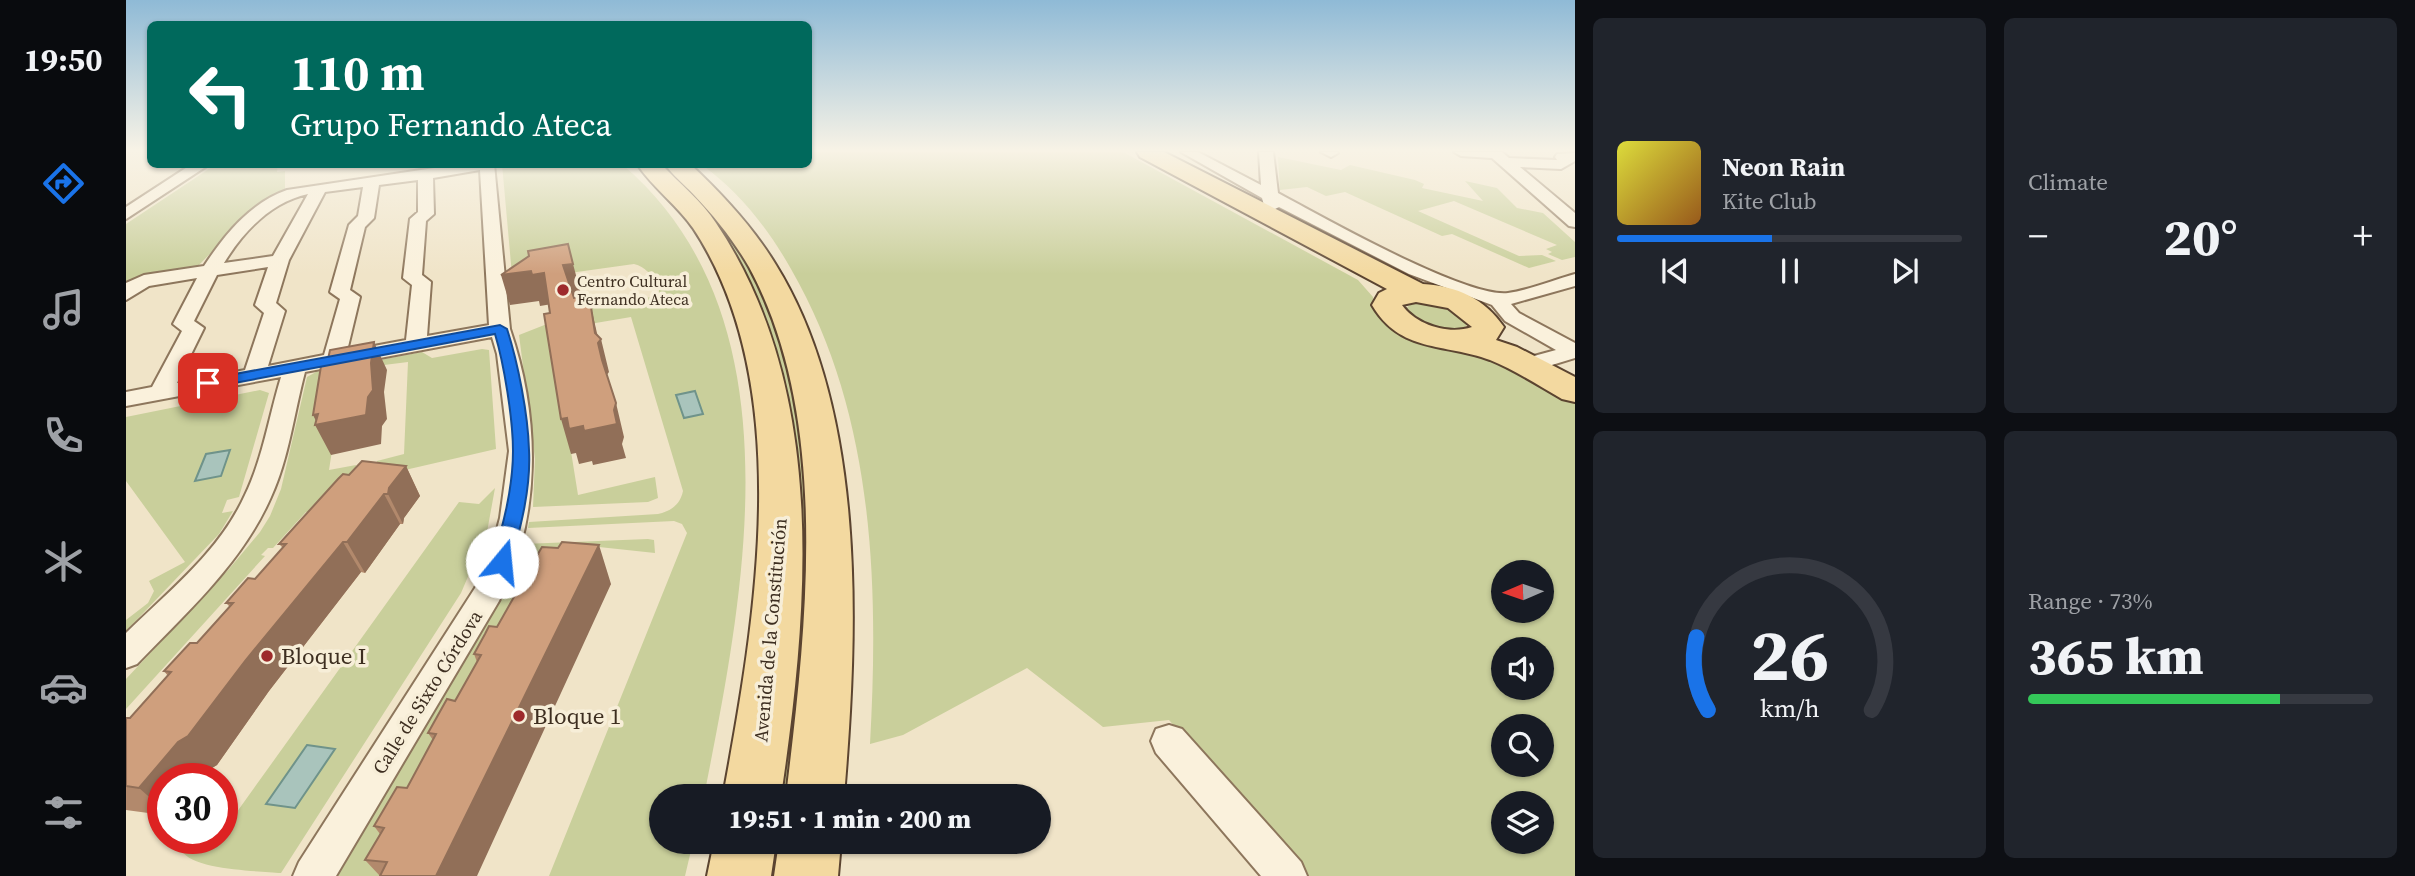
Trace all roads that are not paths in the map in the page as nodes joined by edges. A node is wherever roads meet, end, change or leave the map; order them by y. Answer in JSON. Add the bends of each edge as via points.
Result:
{"nodes":[{"id":1,"x":158,"y":193,"type":"edge"},
{"id":2,"x":301,"y":193,"type":"edge"},
{"id":3,"x":317,"y":193,"type":"edge"},
{"id":4,"x":370,"y":193,"type":"edge"},
{"id":5,"x":425,"y":193,"type":"edge"},
{"id":6,"x":489,"y":193,"type":"edge"},
{"id":7,"x":677,"y":193,"type":"edge"},
{"id":8,"x":706,"y":193,"type":"edge"},
{"id":9,"x":1210,"y":193,"type":"edge"},
{"id":10,"x":1241,"y":193,"type":"edge"},
{"id":11,"x":1256,"y":193,"type":"edge"},
{"id":12,"x":1269,"y":193,"type":"edge"},
{"id":13,"x":1541,"y":193,"type":"edge"},
{"id":14,"x":1269,"y":205,"type":"junction"},
{"id":15,"x":126,"y":213,"type":"edge"},
{"id":16,"x":1575,"y":222,"type":"edge"},
{"id":17,"x":281,"y":260,"type":"junction"},
{"id":18,"x":210,"y":270,"type":"junction"},
{"id":19,"x":1574,"y":280,"type":"edge"},
{"id":20,"x":126,"y":294,"type":"edge"},
{"id":21,"x":1417,"y":297,"type":"junction"},
{"id":22,"x":1489,"y":319,"type":"junction"},
{"id":23,"x":500,"y":329,"type":"junction"},
{"id":24,"x":416,"y":345,"type":"junction"},
{"id":25,"x":334,"y":360,"type":"junction"},
{"id":26,"x":1575,"y":361,"type":"edge"},
{"id":27,"x":295,"y":367,"type":"junction"},
{"id":28,"x":254,"y":375,"type":"junction"},
{"id":29,"x":1575,"y":391,"type":"edge"},
{"id":30,"x":161,"y":392,"type":"junction"},
{"id":31,"x":126,"y":398,"type":"edge"},
{"id":32,"x":126,"y":654,"type":"edge"},
{"id":33,"x":1169,"y":741,"type":"dead end"},
{"id":34,"x":754,"y":784,"type":"edge"},
{"id":35,"x":816,"y":784,"type":"edge"},
{"id":36,"x":743,"y":854,"type":"edge"},
{"id":37,"x":809,"y":854,"type":"edge"},
{"id":38,"x":313,"y":876,"type":"edge"},
{"id":39,"x":739,"y":876,"type":"edge"},
{"id":40,"x":806,"y":876,"type":"edge"},
{"id":41,"x":1287,"y":876,"type":"edge"}],
"edges":[{"from":1,"to":15,"type":"street"},
{"from":2,"to":18,"type":"street","via":[[272,202],[242,226]]},
{"from":3,"to":17,"type":"street"},
{"from":4,"to":25,"type":"street","via":[[340,292],[350,297]]},
{"from":5,"to":24,"type":"street","via":[[426,214],[418,219],[412,278],[422,282]]},
{"from":6,"to":23,"type":"street","name":"Calle de Sixto Córdova"},
{"from":7,"to":34,"type":"main road","name":"Avenida de la Constitución","via":[[726,258],[753,322],[771,389],[780,480],[780,556]]},
{"from":8,"to":35,"type":"main road","via":[[755,254],[787,318],[807,380],[824,479],[827,546],[827,629]]},
{"from":9,"to":21,"type":"main road","via":[[1369,280]]},
{"from":10,"to":14,"type":"main road"},
{"from":11,"to":14,"type":"street"},
{"from":12,"to":14,"type":"street"},
{"from":13,"to":16,"type":"street"},
{"from":14,"to":21,"type":"main road"},
{"from":14,"to":22,"type":"street","via":[[1283,204],[1437,282],[1471,292]]},
{"from":17,"to":18,"type":"street"},
{"from":17,"to":28,"type":"street","via":[[265,304],[275,311]]},
{"from":18,"to":20,"type":"street","via":[[144,281]]},
{"from":18,"to":30,"type":"street","via":[[183,324],[194,328]]},
{"from":19,"to":22,"type":"street"},
{"from":21,"to":22,"type":"main road","via":[[1469,308]]},
{"from":21,"to":22,"type":"main road","via":[[1387,305],[1390,313],[1437,337]]},
{"from":22,"to":26,"type":"street","via":[[1512,317]]},
{"from":22,"to":26,"type":"main road","via":[[1542,361]]},
{"from":22,"to":29,"type":"main road","via":[[1505,354]]},
{"from":23,"to":24,"type":"street"},
{"from":23,"to":38,"type":"street","name":"Calle de Sixto Córdova","via":[[508,354],[521,451],[514,518],[502,562],[463,635]]},
{"from":24,"to":25,"type":"street"},
{"from":25,"to":27,"type":"street"},
{"from":27,"to":28,"type":"street"},
{"from":27,"to":32,"type":"street","via":[[259,496],[242,527]]},
{"from":28,"to":30,"type":"street"},
{"from":30,"to":31,"type":"street"},
{"from":33,"to":41,"type":"street"},
{"from":36,"to":39,"type":"main road"},
{"from":37,"to":40,"type":"main road"}]}
